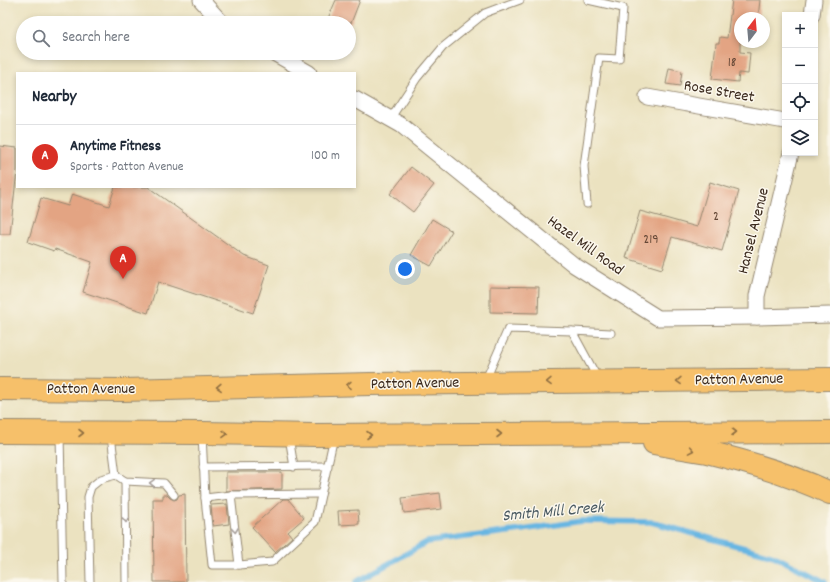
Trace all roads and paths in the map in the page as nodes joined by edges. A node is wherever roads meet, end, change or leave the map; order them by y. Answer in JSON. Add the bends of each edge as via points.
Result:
{"nodes":[{"id":1,"x":201,"y":0,"type":"edge"},
{"id":2,"x":520,"y":0,"type":"edge"},
{"id":3,"x":588,"y":0,"type":"edge"},
{"id":4,"x":814,"y":0,"type":"edge"},
{"id":5,"x":812,"y":12,"type":"edge"},
{"id":6,"x":216,"y":16,"type":"edge"},
{"id":7,"x":286,"y":60,"type":"edge"},
{"id":8,"x":307,"y":72,"type":"edge"},
{"id":9,"x":648,"y":97,"type":"dead end"},
{"id":10,"x":356,"y":100,"type":"edge"},
{"id":11,"x":390,"y":119,"type":"junction"},
{"id":12,"x":782,"y":120,"type":"edge"},
{"id":13,"x":790,"y":156,"type":"edge"},
{"id":14,"x":587,"y":204,"type":"dead end"},
{"id":15,"x":830,"y":315,"type":"edge"},
{"id":16,"x":757,"y":317,"type":"junction"},
{"id":17,"x":572,"y":331,"type":"junction"},
{"id":18,"x":611,"y":333,"type":"dead end"},
{"id":19,"x":830,"y":379,"type":"edge"},
{"id":20,"x":600,"y":382,"type":"junction"},
{"id":21,"x":484,"y":383,"type":"junction"},
{"id":22,"x":0,"y":389,"type":"edge"},
{"id":23,"x":0,"y":432,"type":"edge"},
{"id":24,"x":830,"y":432,"type":"edge"},
{"id":25,"x":60,"y":433,"type":"junction"},
{"id":26,"x":111,"y":433,"type":"junction"},
{"id":27,"x":202,"y":433,"type":"junction"},
{"id":28,"x":597,"y":434,"type":"junction"},
{"id":29,"x":289,"y":435,"type":"junction"},
{"id":30,"x":335,"y":435,"type":"junction"},
{"id":31,"x":294,"y":466,"type":"junction"},
{"id":32,"x":328,"y":466,"type":"junction"},
{"id":33,"x":203,"y":467,"type":"junction"},
{"id":34,"x":116,"y":475,"type":"junction"},
{"id":35,"x":125,"y":481,"type":"junction"},
{"id":36,"x":830,"y":492,"type":"edge"},
{"id":37,"x":322,"y":494,"type":"junction"},
{"id":38,"x":174,"y":495,"type":"dead end"},
{"id":39,"x":231,"y":495,"type":"junction"},
{"id":40,"x":205,"y":498,"type":"junction"},
{"id":41,"x":239,"y":565,"type":"junction"},
{"id":42,"x":63,"y":582,"type":"edge"},
{"id":43,"x":90,"y":582,"type":"edge"},
{"id":44,"x":126,"y":582,"type":"edge"}],
"edges":[{"from":1,"to":6,"type":"street"},
{"from":2,"to":11,"type":"lane","via":[[485,13],[443,47],[417,78]]},
{"from":3,"to":14,"type":"lane","via":[[623,8],[619,59],[599,58],[584,166]]},
{"from":4,"to":5,"type":"street"},
{"from":7,"to":8,"type":"street"},
{"from":9,"to":12,"type":"street","name":"Rose Street"},
{"from":10,"to":11,"type":"street","name":"Hazel Mill Road"},
{"from":11,"to":16,"type":"street","name":"Hazel Mill Road","via":[[401,125],[574,265],[658,318]]},
{"from":13,"to":16,"type":"street","name":"Hansel Avenue","via":[[756,296]]},
{"from":15,"to":16,"type":"street","name":"Hazel Mill Road"},
{"from":17,"to":18,"type":"lane"},
{"from":17,"to":20,"type":"lane"},
{"from":17,"to":21,"type":"lane","via":[[508,329]]},
{"from":19,"to":20,"type":"main road","name":"Patton Avenue","one_way":true},
{"from":20,"to":21,"type":"main road","name":"Patton Avenue","one_way":true},
{"from":21,"to":22,"type":"main road","name":"Patton Avenue","one_way":true,"via":[[122,390]]},
{"from":23,"to":25,"type":"main road"},
{"from":28,"to":24,"type":"main road","one_way":true},
{"from":25,"to":26,"type":"main road","one_way":true},
{"from":25,"to":42,"type":"lane"},
{"from":26,"to":27,"type":"main road"},
{"from":26,"to":34,"type":"lane"},
{"from":27,"to":29,"type":"main road","one_way":true},
{"from":27,"to":33,"type":"lane"},
{"from":30,"to":28,"type":"main road","one_way":true},
{"from":28,"to":36,"type":"main road","one_way":true,"via":[[710,453],[758,466]]},
{"from":29,"to":30,"type":"main road"},
{"from":29,"to":31,"type":"lane"},
{"from":30,"to":32,"type":"lane"},
{"from":31,"to":32,"type":"lane"},
{"from":31,"to":33,"type":"lane"},
{"from":32,"to":37,"type":"lane"},
{"from":33,"to":40,"type":"lane"},
{"from":34,"to":35,"type":"lane"},
{"from":34,"to":43,"type":"lane","via":[[101,479],[91,487],[88,497]]},
{"from":38,"to":35,"type":"lane","one_way":true,"via":[[164,483]]},
{"from":35,"to":44,"type":"lane","one_way":true},
{"from":37,"to":39,"type":"lane"},
{"from":37,"to":41,"type":"lane","via":[[315,522],[272,562]]},
{"from":39,"to":40,"type":"lane"},
{"from":39,"to":41,"type":"lane","one_way":true},
{"from":40,"to":41,"type":"lane","via":[[212,565]]}]}
